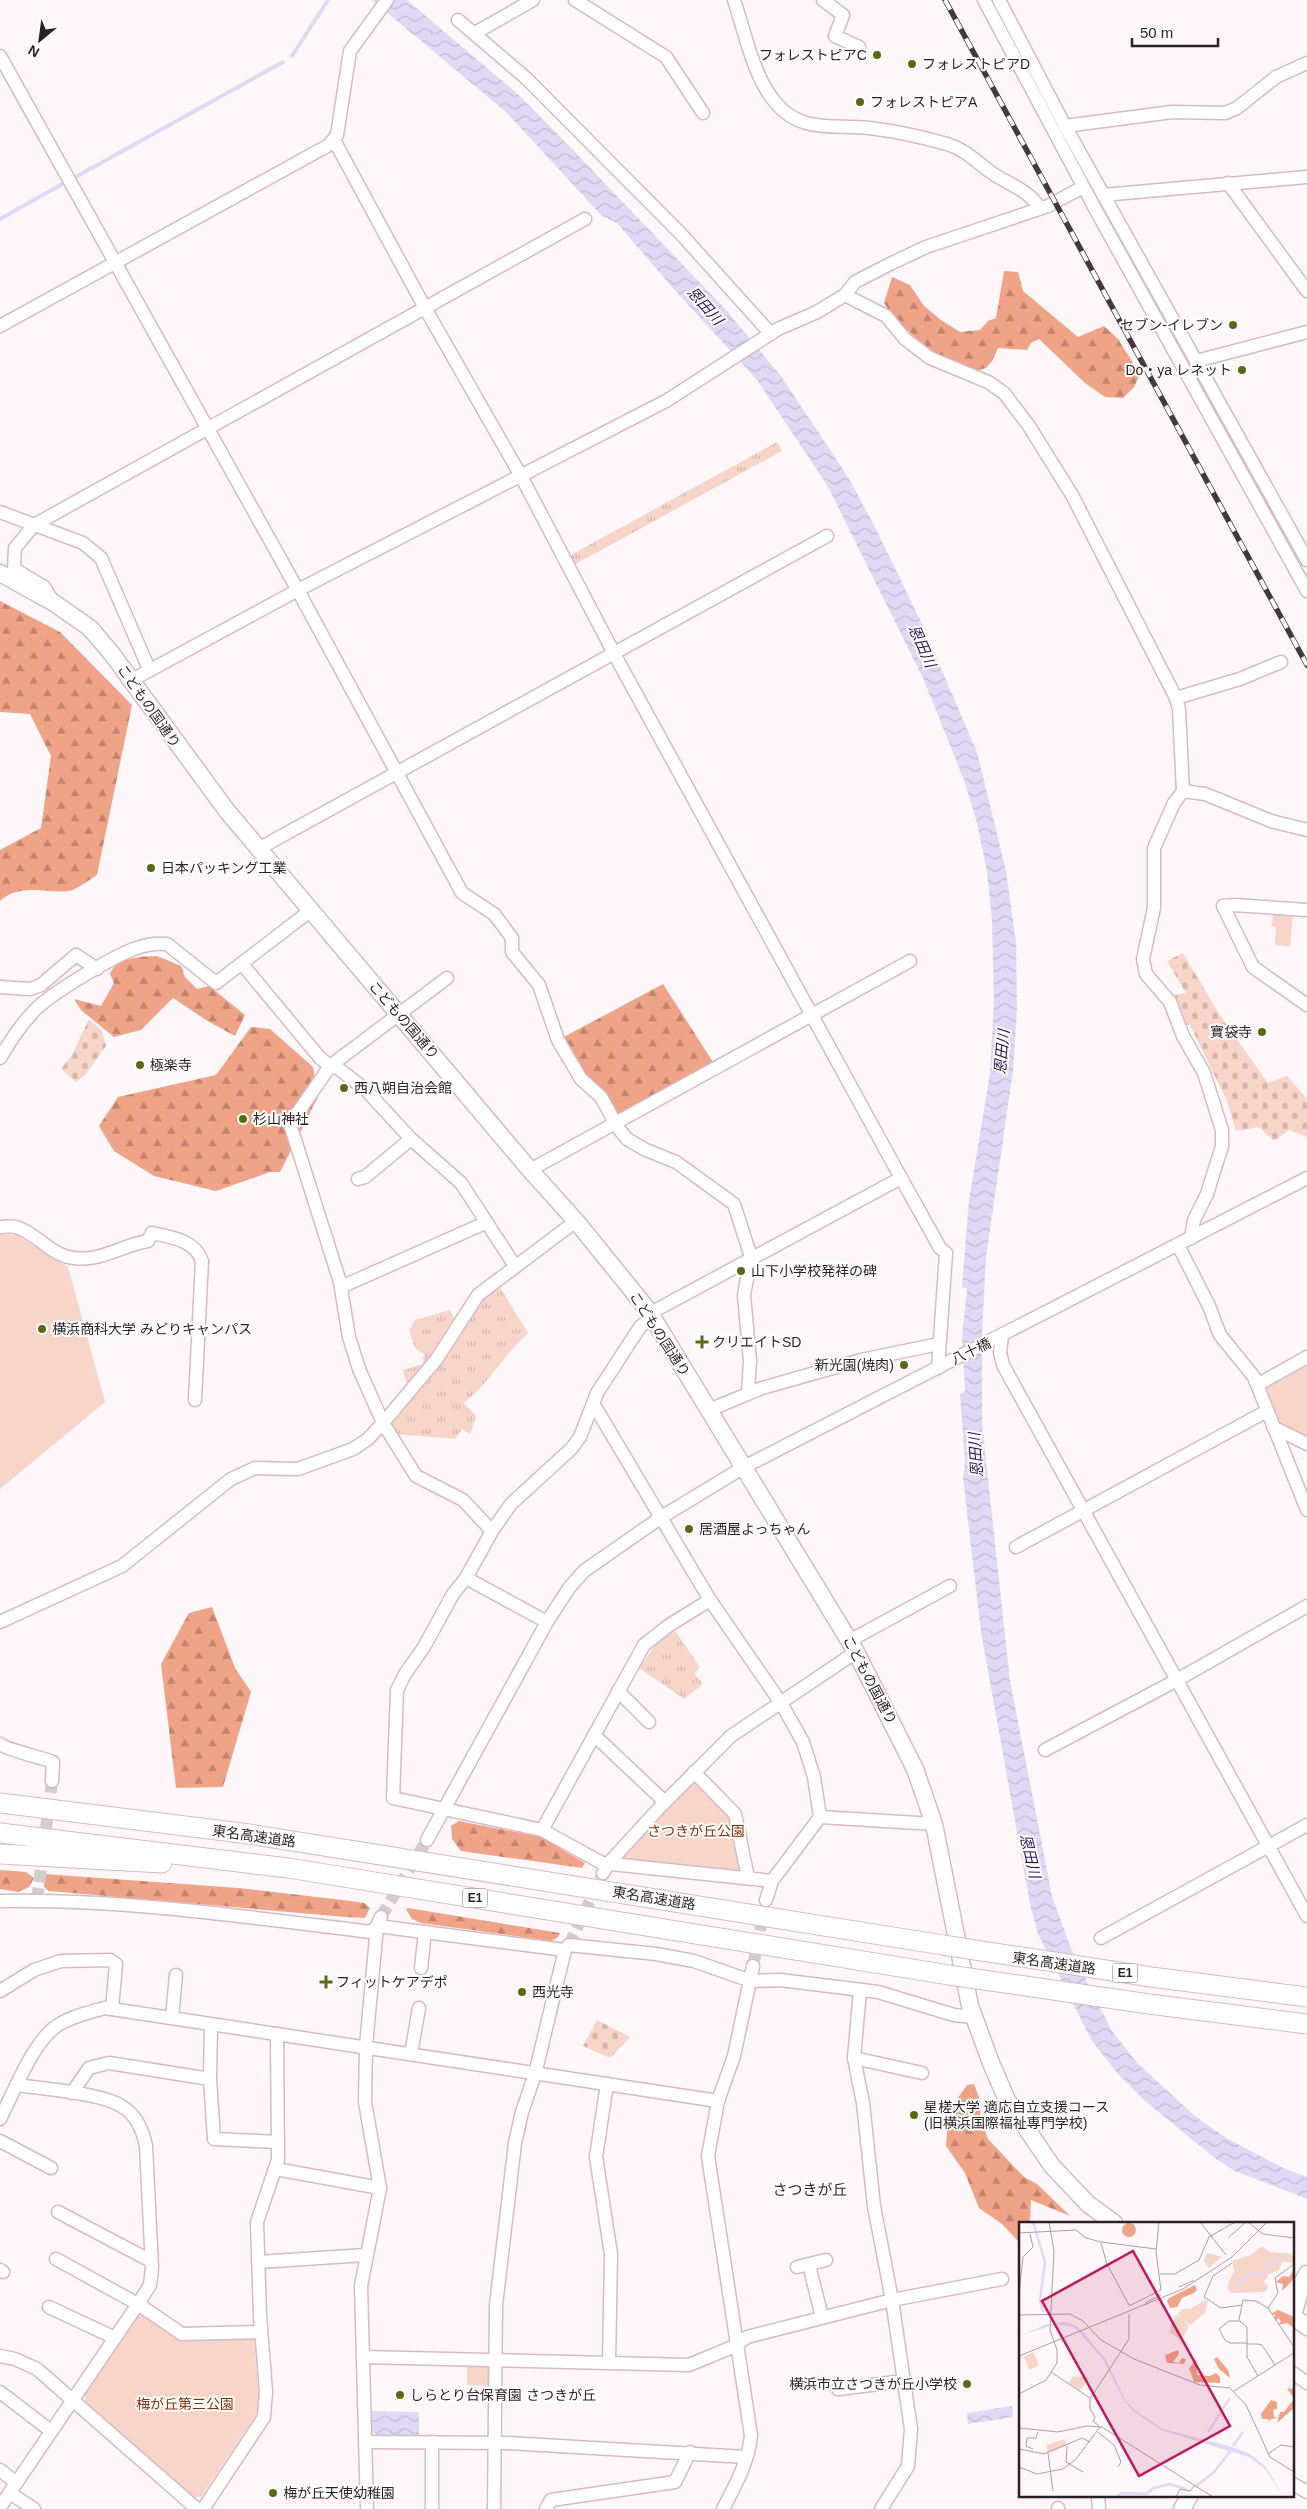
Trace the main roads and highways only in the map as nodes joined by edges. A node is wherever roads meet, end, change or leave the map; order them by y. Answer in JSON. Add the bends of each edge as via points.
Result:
{"nodes":[{"id":1,"x":0,"y":573,"type":"edge"},
{"id":2,"x":0,"y":1804,"type":"edge"},
{"id":3,"x":0,"y":1833,"type":"edge"},
{"id":4,"x":0,"y":1854,"type":"edge"},
{"id":5,"x":288,"y":1868,"type":"junction"},
{"id":6,"x":1307,"y":1997,"type":"edge"},
{"id":7,"x":1307,"y":2024,"type":"edge"},
{"id":8,"x":1103,"y":2220,"type":"edge"},
{"id":9,"x":1307,"y":2274,"type":"edge"},
{"id":10,"x":1307,"y":2301,"type":"edge"},
{"id":11,"x":1294,"y":2312,"type":"edge"},
{"id":12,"x":1294,"y":2315,"type":"edge"},
{"id":13,"x":1294,"y":2316,"type":"edge"},
{"id":14,"x":1294,"y":2317,"type":"edge"},
{"id":15,"x":1307,"y":2319,"type":"edge"},
{"id":16,"x":1307,"y":2327,"type":"edge"},
{"id":17,"x":1189,"y":2496,"type":"edge"},
{"id":18,"x":1182,"y":2509,"type":"edge"}],
"edges":[{"from":1,"to":8,"type":"main road","name":"こどもの国通り","via":[[54,603],[90,628],[190,764],[258,848],[576,1221],[652,1317],[853,1647],[915,1769],[934,1824],[973,2017],[1007,2100],[1058,2172]]},
{"from":2,"to":6,"type":"highway","name":"東名高速道路","number":"E1","bridge":true,"via":[[249,1834],[943,1945]]},
{"from":3,"to":5,"type":"highway","name":"東名高速道路","number":"E1"},
{"from":4,"to":5,"type":"highway"},
{"from":5,"to":7,"type":"highway","name":"東名高速道路","number":"E1","bridge":true,"via":[[949,1974]]},
{"from":9,"to":11,"type":"main road"},
{"from":10,"to":12,"type":"main road"},
{"from":13,"to":15,"type":"main road"},
{"from":14,"to":16,"type":"main road"},
{"from":17,"to":18,"type":"main road"}]}
